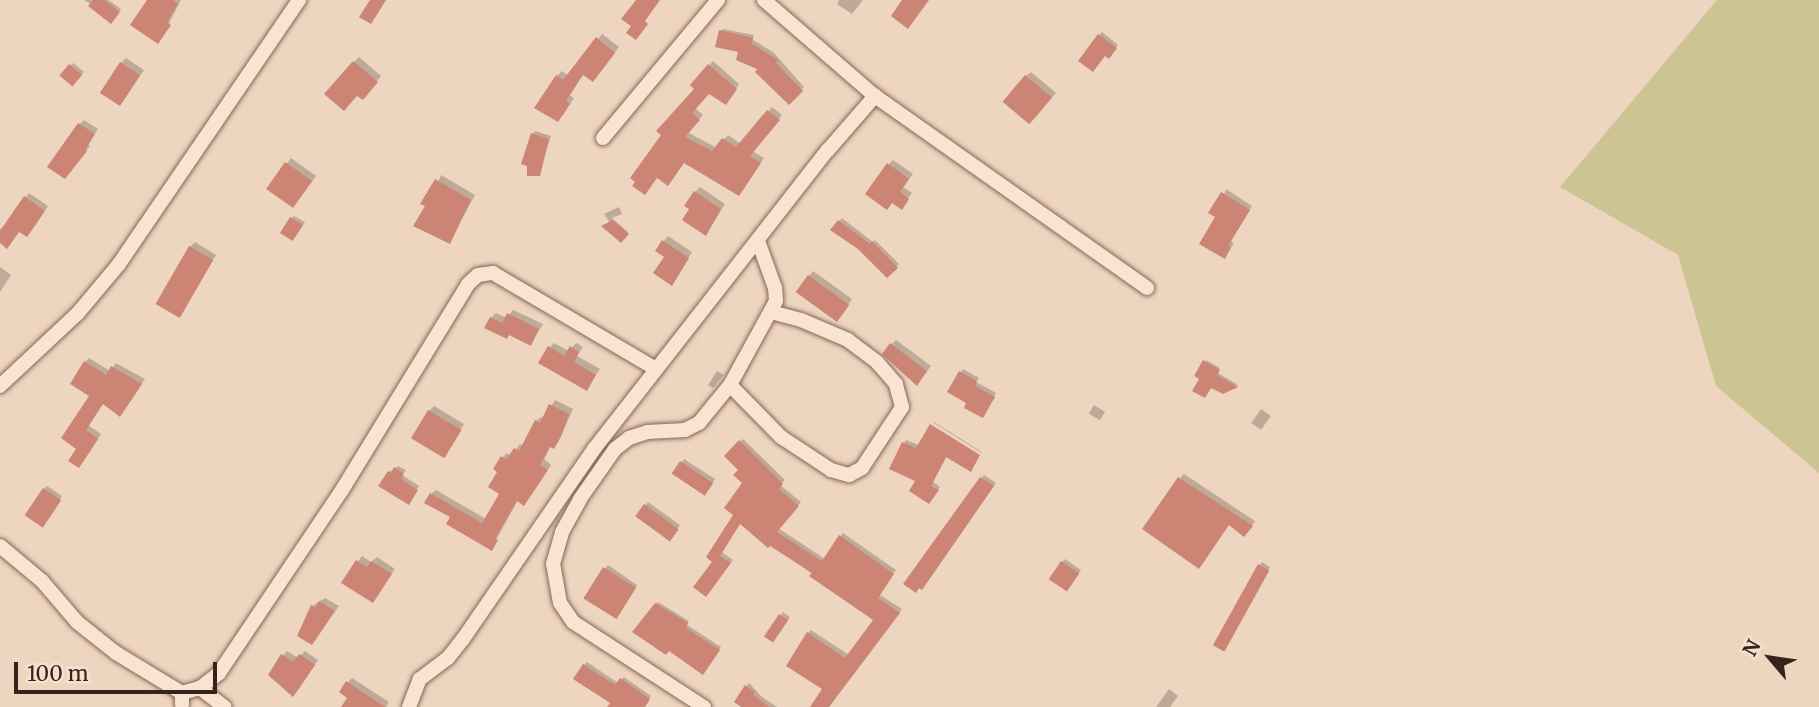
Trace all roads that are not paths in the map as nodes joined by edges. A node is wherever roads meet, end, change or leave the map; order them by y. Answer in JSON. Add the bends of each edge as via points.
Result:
{"nodes":[{"id":1,"x":299,"y":0,"type":"edge"},
{"id":2,"x":718,"y":0,"type":"edge"},
{"id":3,"x":764,"y":0,"type":"edge"},
{"id":4,"x":875,"y":96,"type":"junction"},
{"id":5,"x":603,"y":138,"type":"dead end"},
{"id":6,"x":758,"y":241,"type":"junction"},
{"id":7,"x":1147,"y":288,"type":"dead end"},
{"id":8,"x":772,"y":312,"type":"junction"},
{"id":9,"x":656,"y":369,"type":"junction"},
{"id":10,"x":730,"y":385,"type":"junction"},
{"id":11,"x":0,"y":386,"type":"edge"},
{"id":12,"x":0,"y":546,"type":"edge"},
{"id":13,"x":200,"y":688,"type":"junction"},
{"id":14,"x":224,"y":707,"type":"edge"},
{"id":15,"x":409,"y":707,"type":"edge"},
{"id":16,"x":704,"y":707,"type":"edge"}],
"edges":[{"from":1,"to":11,"type":"street","via":[[119,264],[78,313]]},
{"from":2,"to":5,"type":"street"},
{"from":3,"to":4,"type":"street"},
{"from":4,"to":6,"type":"street"},
{"from":4,"to":7,"type":"street"},
{"from":6,"to":8,"type":"street","via":[[775,288]]},
{"from":6,"to":9,"type":"street"},
{"from":8,"to":10,"type":"street"},
{"from":8,"to":10,"type":"street","via":[[848,340],[877,362],[896,384],[901,407],[896,416],[862,468],[849,475],[831,470],[781,437]]},
{"from":9,"to":13,"type":"street","via":[[493,273],[478,275],[468,284],[342,491],[235,651]]},
{"from":9,"to":15,"type":"street","via":[[568,484],[449,658],[420,679]]},
{"from":10,"to":16,"type":"street","via":[[698,423],[684,430],[647,432],[615,449],[562,532],[553,564],[559,603],[573,622]]},
{"from":12,"to":13,"type":"street","via":[[116,653],[182,698]]},
{"from":13,"to":14,"type":"street"}]}
